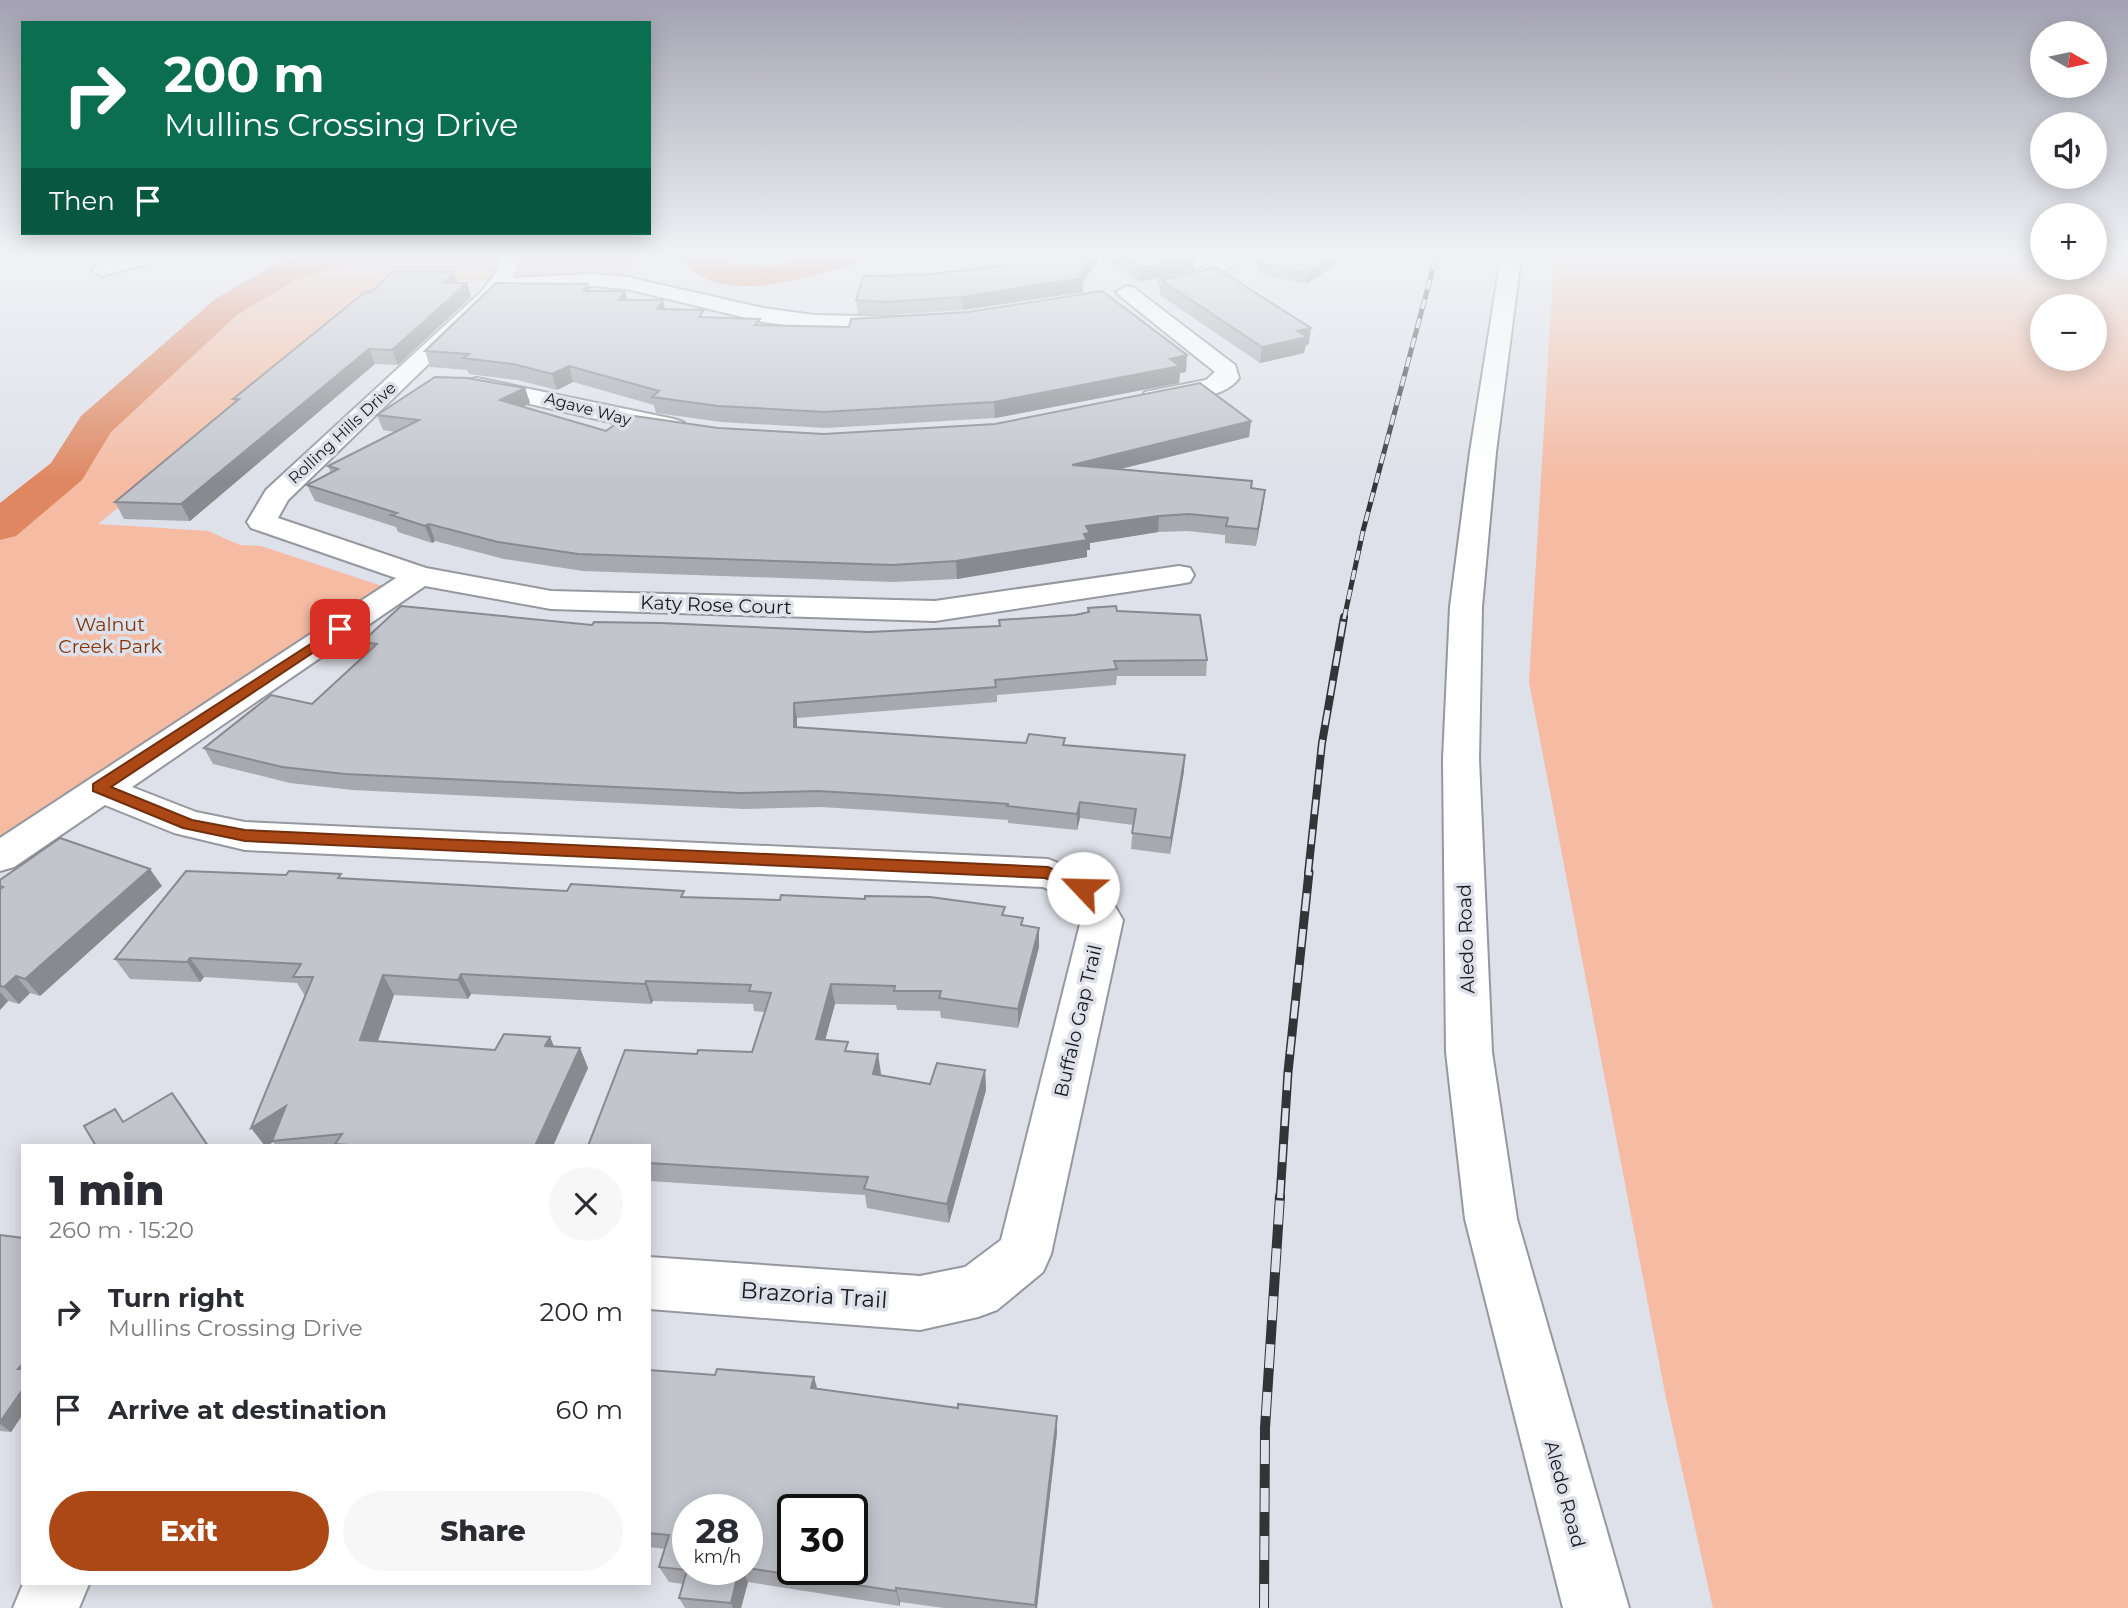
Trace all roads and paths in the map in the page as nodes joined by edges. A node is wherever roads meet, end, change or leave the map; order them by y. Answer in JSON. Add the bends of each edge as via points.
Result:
{"nodes":[{"id":1,"x":449,"y":332,"type":"edge"},
{"id":2,"x":1178,"y":332,"type":"edge"},
{"id":3,"x":1500,"y":332,"type":"edge"},
{"id":4,"x":396,"y":382,"type":"junction"},
{"id":5,"x":1131,"y":402,"type":"edge"},
{"id":6,"x":694,"y":430,"type":"edge"},
{"id":7,"x":261,"y":522,"type":"joint"},
{"id":8,"x":1179,"y":575,"type":"dead end"},
{"id":9,"x":419,"y":576,"type":"junction"},
{"id":10,"x":99,"y":788,"type":"junction"},
{"id":11,"x":0,"y":857,"type":"edge"},
{"id":12,"x":651,"y":1283,"type":"edge"},
{"id":13,"x":978,"y":1292,"type":"joint"},
{"id":14,"x":57,"y":1585,"type":"edge"},
{"id":15,"x":46,"y":1608,"type":"edge"},
{"id":16,"x":1596,"y":1608,"type":"edge"}],
"edges":[{"from":1,"to":4,"type":"street","name":"Rolling Hills Drive"},
{"from":2,"to":5,"type":"street","via":[[1227,370],[1227,378],[1213,386]]},
{"from":3,"to":16,"type":"street","name":"Aledo Road","via":[[1466,607],[1461,759],[1469,1052],[1490,1219]]},
{"from":4,"to":6,"type":"street","name":"Agave Way","via":[[517,390],[641,422]]},
{"from":4,"to":7,"type":"street","name":"Rolling Hills Drive","via":[[276,496]]},
{"from":7,"to":9,"type":"street","name":"Katy Rose Court"},
{"from":8,"to":9,"type":"street","name":"Katy Rose Court","via":[[935,611],[551,600]]},
{"from":9,"to":10,"type":"street"},
{"from":10,"to":11,"type":"street"},
{"from":10,"to":13,"type":"street","name":"Buffalo Gap Trail","via":[[188,824],[245,836],[1048,873],[1083,888],[1101,920],[1024,1254]]},
{"from":12,"to":13,"type":"street","name":"Brazoria Trail","via":[[920,1303]]},
{"from":14,"to":15,"type":"street"}]}
